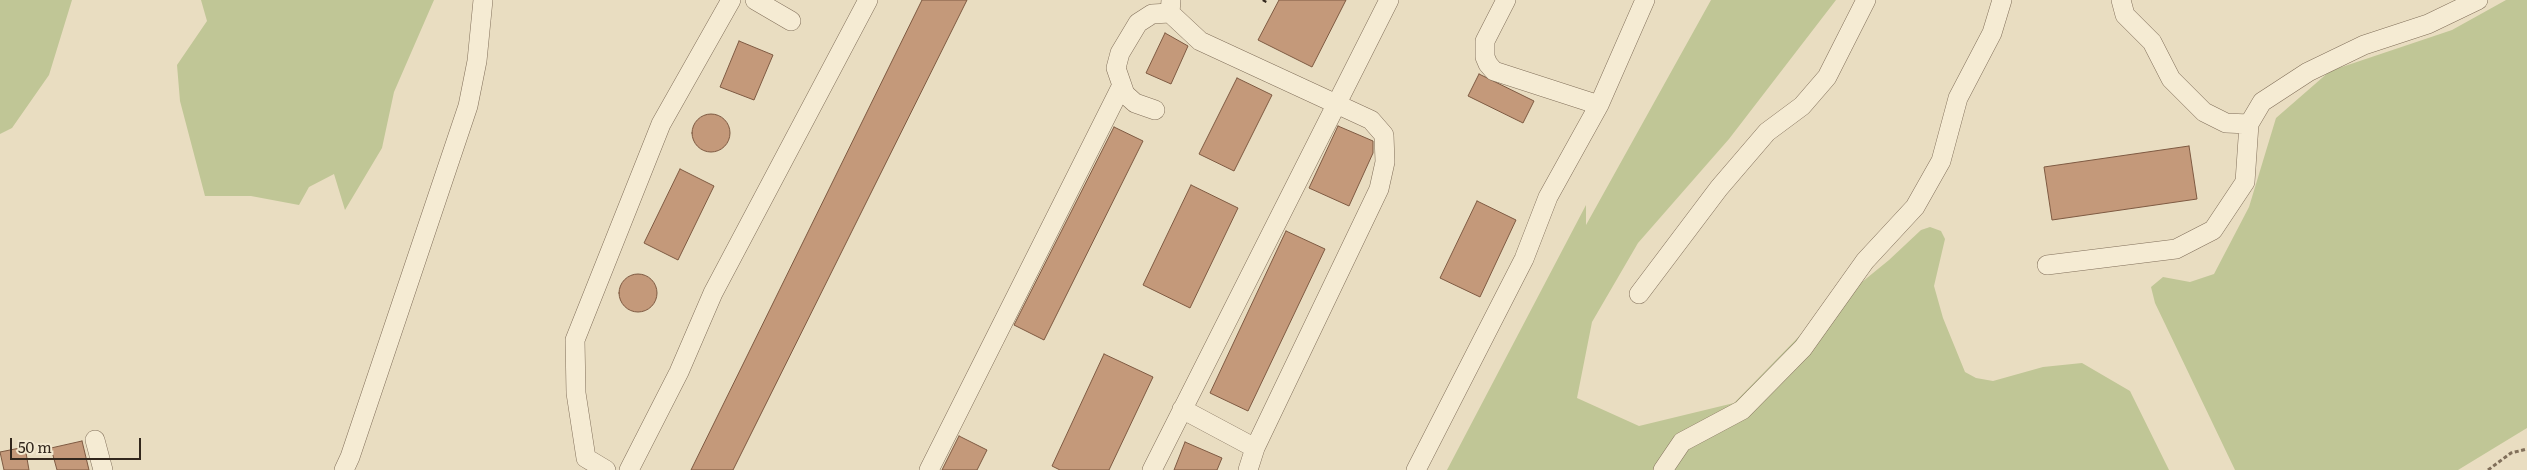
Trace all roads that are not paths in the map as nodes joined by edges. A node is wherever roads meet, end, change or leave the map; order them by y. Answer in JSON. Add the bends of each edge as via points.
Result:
{"nodes":[{"id":1,"x":483,"y":0,"type":"edge"},
{"id":2,"x":731,"y":0,"type":"edge"},
{"id":3,"x":755,"y":0,"type":"edge"},
{"id":4,"x":868,"y":0,"type":"edge"},
{"id":5,"x":1390,"y":0,"type":"edge"},
{"id":6,"x":1506,"y":0,"type":"edge"},
{"id":7,"x":1646,"y":0,"type":"edge"},
{"id":8,"x":1866,"y":0,"type":"edge"},
{"id":9,"x":2002,"y":0,"type":"edge"},
{"id":10,"x":2121,"y":0,"type":"edge"},
{"id":11,"x":2478,"y":0,"type":"edge"},
{"id":12,"x":1171,"y":7,"type":"edge"},
{"id":13,"x":791,"y":21,"type":"dead end"},
{"id":14,"x":1121,"y":87,"type":"junction"},
{"id":15,"x":1338,"y":104,"type":"junction"},
{"id":16,"x":1599,"y":105,"type":"junction"},
{"id":17,"x":1156,"y":110,"type":"dead end"},
{"id":18,"x":2249,"y":124,"type":"junction"},
{"id":19,"x":2047,"y":265,"type":"dead end"},
{"id":20,"x":1639,"y":294,"type":"dead end"},
{"id":21,"x":1182,"y":409,"type":"junction"},
{"id":22,"x":95,"y":440,"type":"dead end"},
{"id":23,"x":1255,"y":448,"type":"junction"},
{"id":24,"x":103,"y":470,"type":"edge"},
{"id":25,"x":344,"y":470,"type":"edge"},
{"id":26,"x":606,"y":470,"type":"edge"},
{"id":27,"x":629,"y":470,"type":"edge"},
{"id":28,"x":929,"y":470,"type":"edge"},
{"id":29,"x":1152,"y":470,"type":"edge"},
{"id":30,"x":1248,"y":470,"type":"edge"},
{"id":31,"x":1416,"y":470,"type":"edge"},
{"id":32,"x":1663,"y":470,"type":"edge"}],
"edges":[{"from":1,"to":25,"type":"street","via":[[477,61],[468,106]]},
{"from":2,"to":26,"type":"street","via":[[661,124],[575,340],[576,392],[586,458]]},
{"from":3,"to":13,"type":"street"},
{"from":4,"to":27,"type":"street","via":[[713,293],[679,372]]},
{"from":5,"to":15,"type":"street"},
{"from":6,"to":16,"type":"street","via":[[1485,42],[1485,57],[1494,71]]},
{"from":7,"to":16,"type":"street"},
{"from":8,"to":20,"type":"street","via":[[1827,77],[1802,106],[1767,132]]},
{"from":9,"to":32,"type":"street","via":[[1992,33],[1958,98],[1941,161],[1916,207],[1865,261],[1803,348],[1742,410],[1682,442]]},
{"from":10,"to":18,"type":"street","via":[[2125,15],[2152,42],[2172,79],[2204,112],[2226,123]]},
{"from":11,"to":18,"type":"street","via":[[2428,24],[2364,45],[2308,72],[2262,102]]},
{"from":12,"to":14,"type":"street","via":[[1138,23],[1120,53],[1116,68]]},
{"from":12,"to":15,"type":"street","via":[[1200,42]]},
{"from":14,"to":17,"type":"street","via":[[1135,103]]},
{"from":14,"to":28,"type":"street"},
{"from":15,"to":21,"type":"street"},
{"from":15,"to":23,"type":"street","via":[[1371,120],[1384,135],[1385,162],[1379,189]]},
{"from":16,"to":31,"type":"street","via":[[1548,197],[1524,259]]},
{"from":18,"to":19,"type":"street","via":[[2245,182],[2213,230],[2176,250]]},
{"from":21,"to":23,"type":"street"},
{"from":21,"to":29,"type":"street"},
{"from":22,"to":24,"type":"street"},
{"from":23,"to":30,"type":"street"}]}
